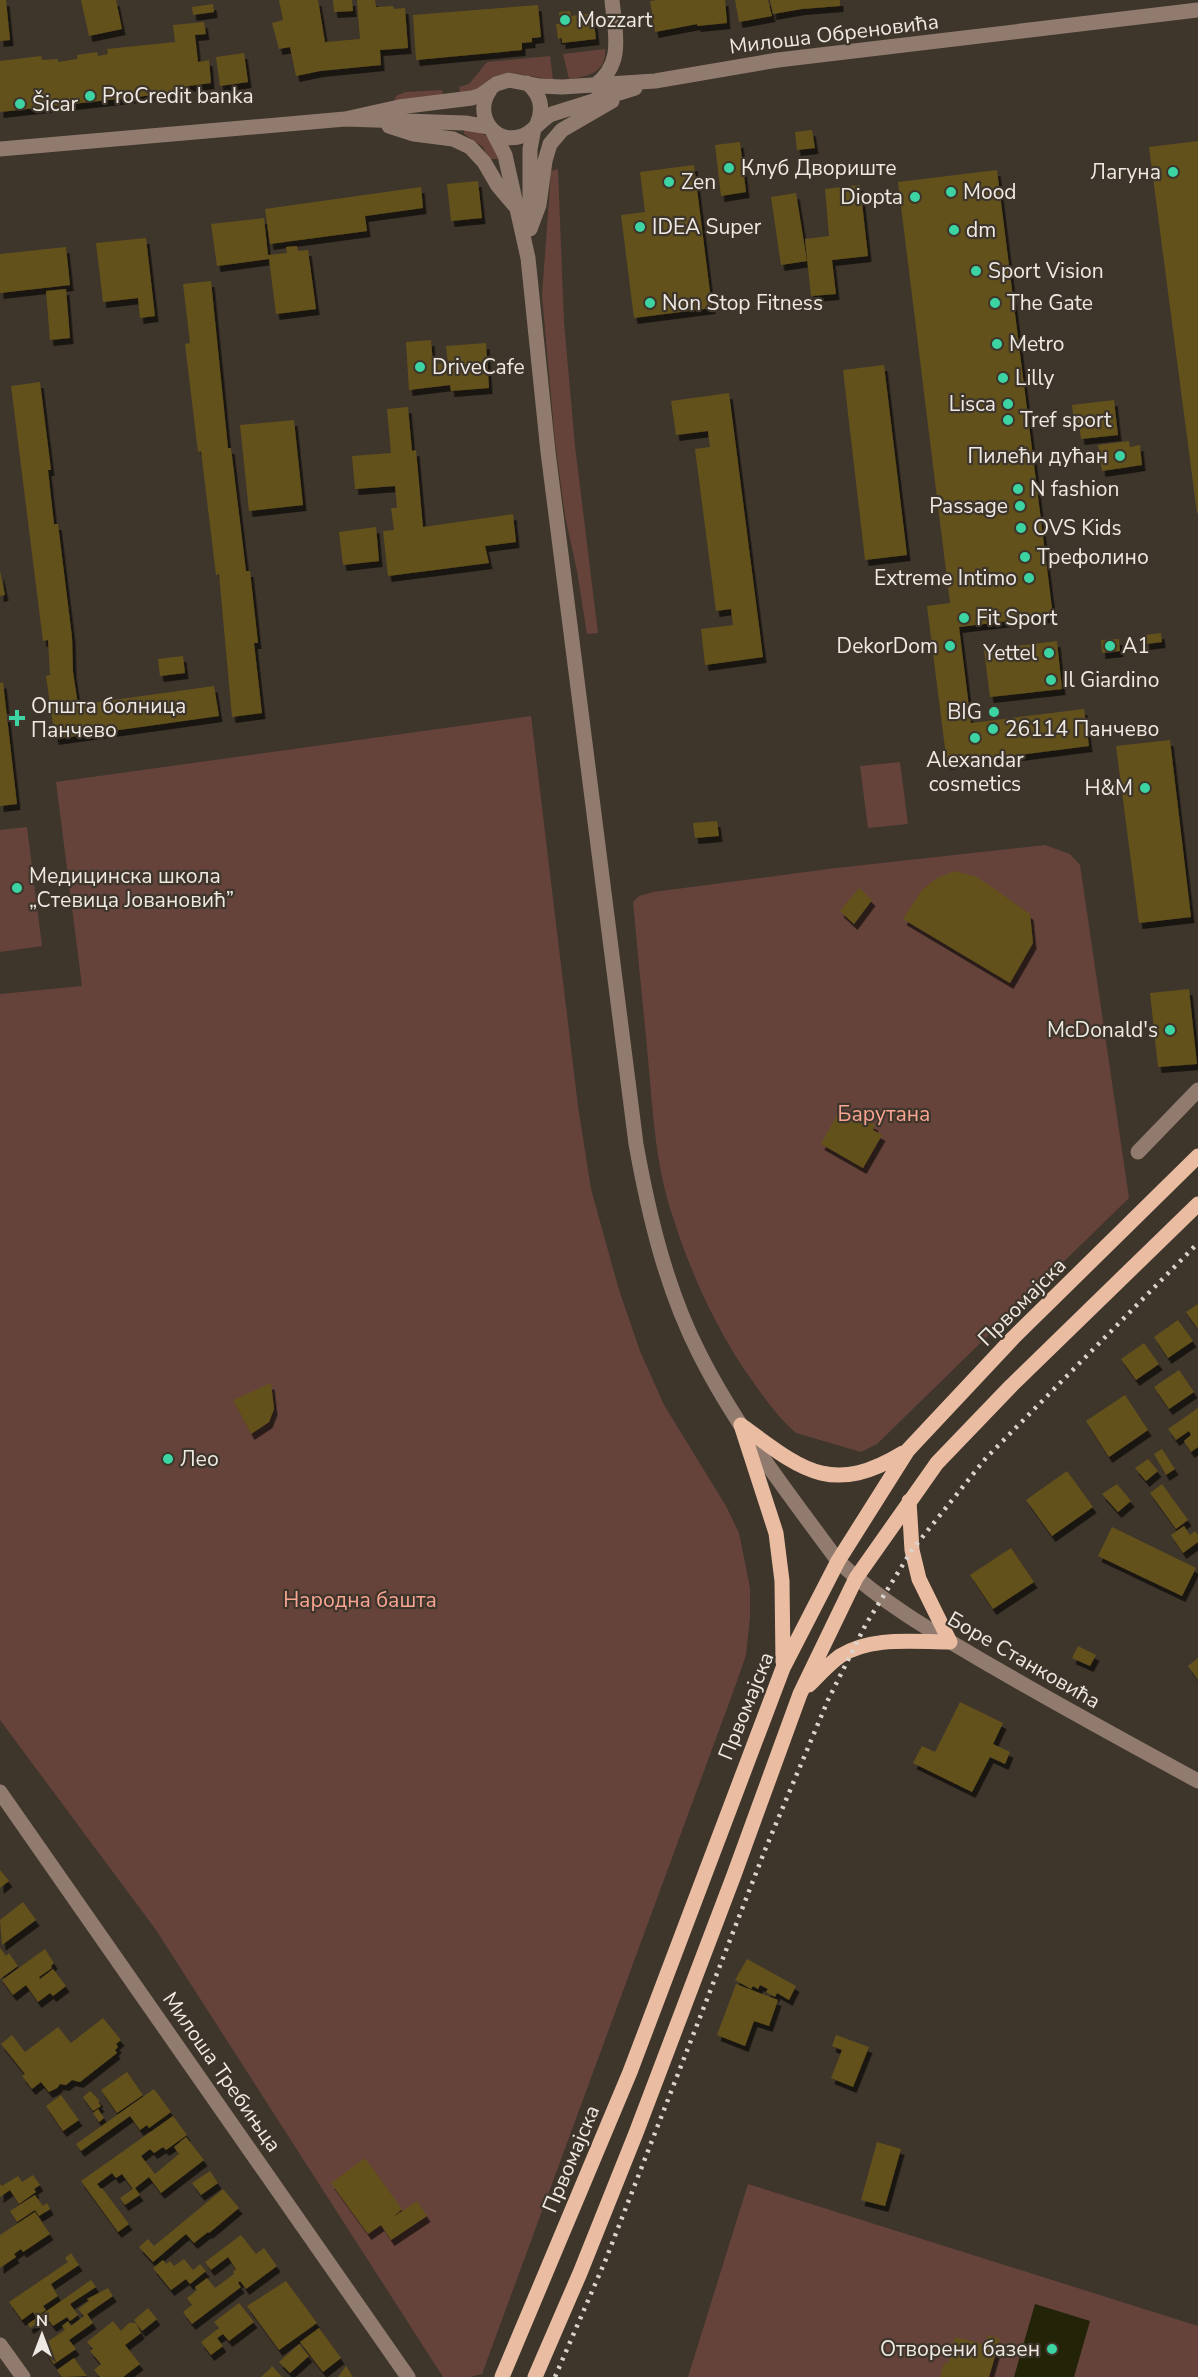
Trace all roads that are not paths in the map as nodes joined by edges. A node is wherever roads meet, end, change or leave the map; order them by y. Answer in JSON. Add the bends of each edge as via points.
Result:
{"nodes":[{"id":1,"x":612,"y":0,"type":"edge"},
{"id":2,"x":1198,"y":10,"type":"edge"},
{"id":3,"x":655,"y":81,"type":"junction"},
{"id":4,"x":527,"y":83,"type":"junction"},
{"id":5,"x":594,"y":86,"type":"junction"},
{"id":6,"x":489,"y":90,"type":"junction"},
{"id":7,"x":623,"y":93,"type":"junction"},
{"id":8,"x":345,"y":119,"type":"junction"},
{"id":9,"x":378,"y":121,"type":"junction"},
{"id":10,"x":536,"y":126,"type":"junction"},
{"id":11,"x":491,"y":130,"type":"junction"},
{"id":12,"x":0,"y":149,"type":"edge"},
{"id":13,"x":516,"y":207,"type":"junction"},
{"id":14,"x":530,"y":229,"type":"junction"},
{"id":15,"x":528,"y":258,"type":"junction"},
{"id":16,"x":1198,"y":1090,"type":"edge"},
{"id":17,"x":1138,"y":1152,"type":"dead end"},
{"id":18,"x":1198,"y":1156,"type":"edge"},
{"id":19,"x":1198,"y":1204,"type":"edge"},
{"id":20,"x":741,"y":1425,"type":"junction"},
{"id":21,"x":908,"y":1450,"type":"junction"},
{"id":22,"x":909,"y":1501,"type":"junction"},
{"id":23,"x":838,"y":1561,"type":"junction"},
{"id":24,"x":856,"y":1578,"type":"junction"},
{"id":25,"x":950,"y":1642,"type":"junction"},
{"id":26,"x":783,"y":1668,"type":"junction"},
{"id":27,"x":800,"y":1694,"type":"junction"},
{"id":28,"x":1198,"y":1781,"type":"edge"},
{"id":29,"x":0,"y":1792,"type":"edge"},
{"id":30,"x":0,"y":2345,"type":"edge"},
{"id":31,"x":23,"y":2377,"type":"edge"},
{"id":32,"x":408,"y":2377,"type":"edge"},
{"id":33,"x":502,"y":2377,"type":"edge"},
{"id":34,"x":535,"y":2377,"type":"edge"}],
"edges":[{"from":1,"to":5,"type":"street","via":[[615,61]]},
{"from":2,"to":3,"type":"street","name":"Милоша Обреновића","via":[[778,60]]},
{"from":3,"to":5,"type":"street"},
{"from":3,"to":7,"type":"street"},
{"from":4,"to":5,"type":"street","via":[[549,87]]},
{"from":4,"to":6,"type":"street","via":[[509,80]]},
{"from":4,"to":10,"type":"street","via":[[540,101]]},
{"from":6,"to":8,"type":"street","via":[[460,101],[399,107]]},
{"from":6,"to":11,"type":"street","via":[[482,109]]},
{"from":7,"to":10,"type":"street","via":[[552,114]]},
{"from":7,"to":14,"type":"street","via":[[562,130],[550,144],[539,205]]},
{"from":8,"to":9,"type":"street"},
{"from":8,"to":12,"type":"street"},
{"from":9,"to":11,"type":"street","via":[[458,122]]},
{"from":9,"to":13,"type":"street","via":[[414,134],[453,139],[470,147]]},
{"from":10,"to":11,"type":"street","via":[[513,138]]},
{"from":10,"to":14,"type":"street","via":[[530,149]]},
{"from":11,"to":13,"type":"street","via":[[505,154]]},
{"from":13,"to":15,"type":"street"},
{"from":14,"to":15,"type":"street"},
{"from":15,"to":20,"type":"street","name":"Боре Станковића","via":[[548,452],[636,1144],[658,1249],[675,1297],[698,1352]]},
{"from":16,"to":17,"type":"street"},
{"from":18,"to":21,"type":"main road","name":"Првомајска","via":[[1013,1338]]},
{"from":19,"to":22,"type":"main road","via":[[988,1409],[937,1463]]},
{"from":20,"to":21,"type":"main road","via":[[788,1459],[815,1473],[840,1477],[881,1467]]},
{"from":20,"to":23,"type":"street","name":"Боре Станковића"},
{"from":20,"to":26,"type":"main road","via":[[776,1533],[784,1624]]},
{"from":21,"to":23,"type":"main road","name":"Првомајска"},
{"from":22,"to":24,"type":"main road"},
{"from":22,"to":25,"type":"main road","via":[[912,1550],[919,1579]]},
{"from":23,"to":24,"type":"street","name":"Боре Станковића"},
{"from":23,"to":26,"type":"main road","name":"Првомајска"},
{"from":24,"to":25,"type":"street","name":"Боре Станковића","via":[[901,1613]]},
{"from":24,"to":27,"type":"main road"},
{"from":25,"to":27,"type":"main road","via":[[882,1643],[851,1650],[830,1664]]},
{"from":25,"to":28,"type":"street","name":"Боре Станковића"},
{"from":26,"to":33,"type":"main road","name":"Првомајска","via":[[630,2072]]},
{"from":27,"to":34,"type":"main road","via":[[636,2133]]},
{"from":29,"to":32,"type":"street","name":"Милоша Требињца"},
{"from":30,"to":31,"type":"street"}]}
